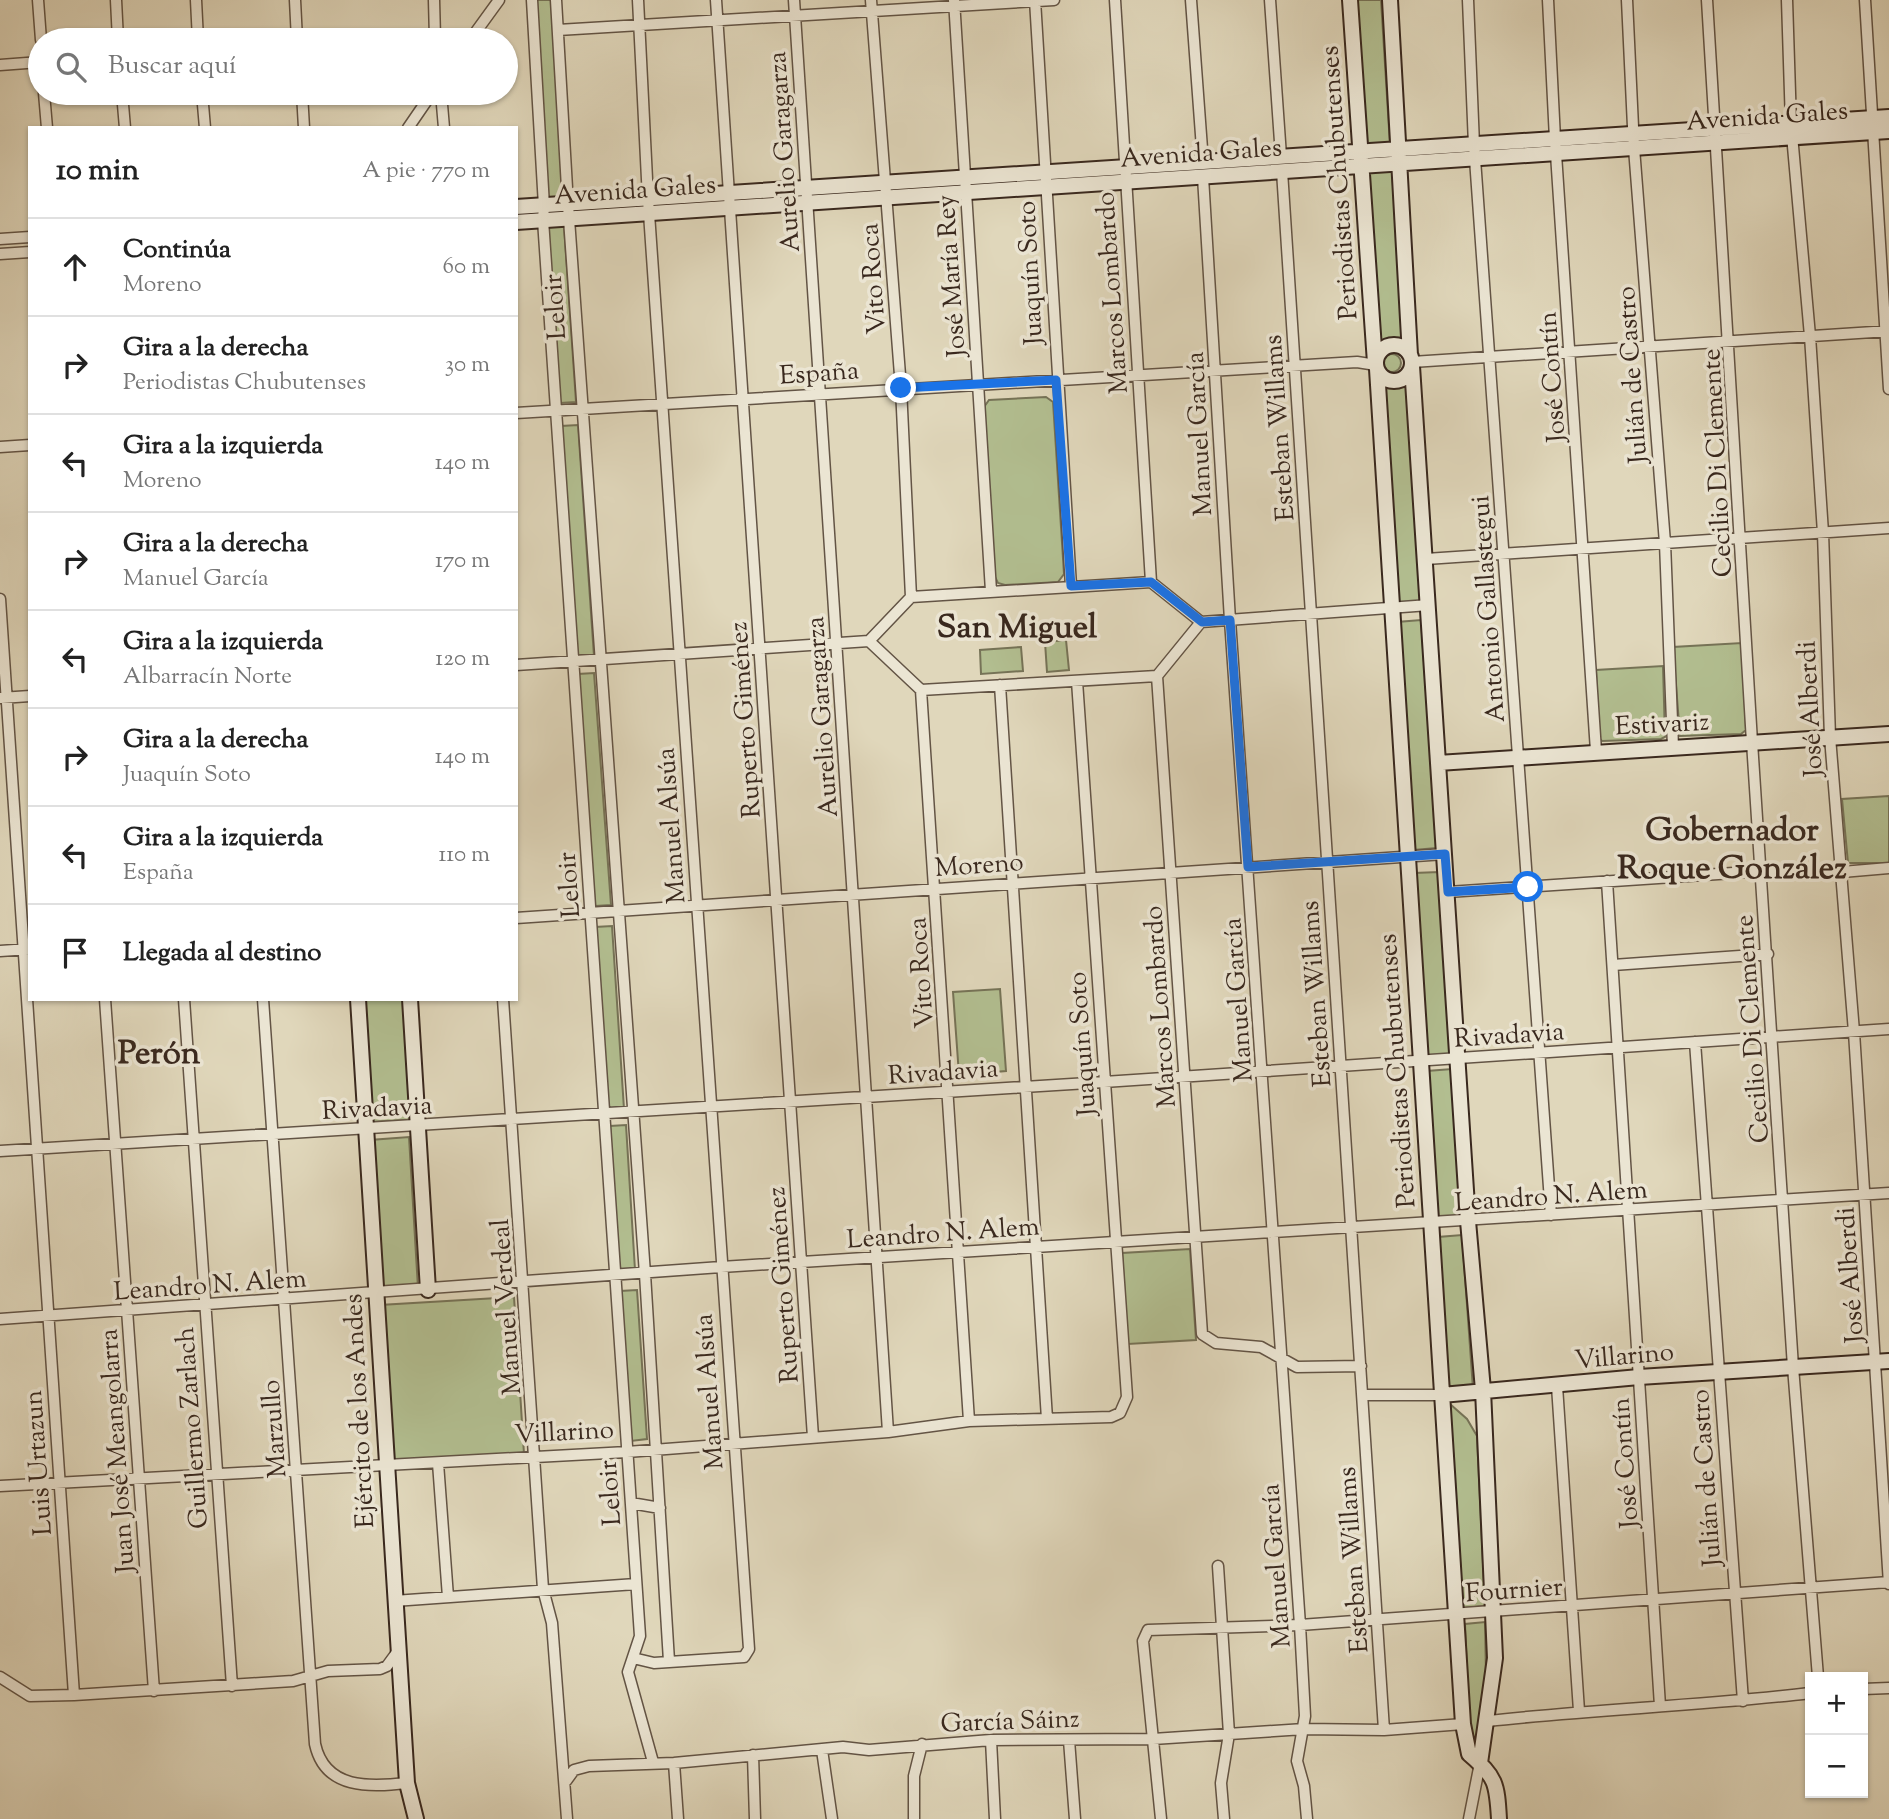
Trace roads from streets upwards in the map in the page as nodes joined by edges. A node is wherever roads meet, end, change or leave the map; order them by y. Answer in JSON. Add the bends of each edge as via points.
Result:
{"nodes":[{"id":1,"x":38,"y":0,"type":"edge"},
{"id":2,"x":116,"y":0,"type":"edge"},
{"id":3,"x":196,"y":0,"type":"edge"},
{"id":4,"x":295,"y":0,"type":"edge"},
{"id":5,"x":434,"y":0,"type":"edge"},
{"id":6,"x":499,"y":0,"type":"edge"},
{"id":7,"x":532,"y":0,"type":"edge"},
{"id":8,"x":556,"y":0,"type":"edge"},
{"id":9,"x":638,"y":0,"type":"edge"},
{"id":10,"x":716,"y":0,"type":"edge"},
{"id":11,"x":794,"y":0,"type":"edge"},
{"id":12,"x":1055,"y":0,"type":"edge"},
{"id":13,"x":1115,"y":0,"type":"edge"},
{"id":14,"x":1191,"y":0,"type":"edge"},
{"id":15,"x":1270,"y":0,"type":"edge"},
{"id":16,"x":1350,"y":0,"type":"edge"},
{"id":17,"x":1390,"y":0,"type":"edge"},
{"id":18,"x":1468,"y":0,"type":"edge"},
{"id":19,"x":1548,"y":0,"type":"edge"},
{"id":20,"x":1628,"y":0,"type":"edge"},
{"id":21,"x":1707,"y":0,"type":"edge"},
{"id":22,"x":1787,"y":0,"type":"edge"},
{"id":23,"x":1865,"y":0,"type":"edge"},
{"id":24,"x":1035,"y":1,"type":"edge"},
{"id":25,"x":954,"y":3,"type":"edge"},
{"id":26,"x":871,"y":6,"type":"edge"},
{"id":27,"x":795,"y":17,"type":"junction"},
{"id":28,"x":717,"y":21,"type":"junction"},
{"id":29,"x":639,"y":25,"type":"junction"},
{"id":30,"x":40,"y":28,"type":"edge"},
{"id":31,"x":117,"y":28,"type":"edge"},
{"id":32,"x":197,"y":28,"type":"edge"},
{"id":33,"x":296,"y":28,"type":"edge"},
{"id":34,"x":435,"y":28,"type":"edge"},
{"id":35,"x":479,"y":28,"type":"edge"},
{"id":36,"x":558,"y":30,"type":"junction"},
{"id":37,"x":28,"y":63,"type":"edge"},
{"id":38,"x":0,"y":65,"type":"edge"},
{"id":39,"x":45,"y":105,"type":"edge"},
{"id":40,"x":123,"y":105,"type":"edge"},
{"id":41,"x":203,"y":105,"type":"edge"},
{"id":42,"x":303,"y":105,"type":"edge"},
{"id":43,"x":424,"y":105,"type":"edge"},
{"id":44,"x":442,"y":105,"type":"edge"},
{"id":45,"x":1889,"y":117,"type":"edge"},
{"id":46,"x":1871,"y":125,"type":"junction"},
{"id":47,"x":47,"y":126,"type":"edge"},
{"id":48,"x":125,"y":126,"type":"edge"},
{"id":49,"x":205,"y":126,"type":"edge"},
{"id":50,"x":304,"y":126,"type":"edge"},
{"id":51,"x":409,"y":126,"type":"edge"},
{"id":52,"x":444,"y":126,"type":"edge"},
{"id":53,"x":1792,"y":130,"type":"junction"},
{"id":54,"x":1889,"y":131,"type":"edge"},
{"id":55,"x":1714,"y":136,"type":"junction"},
{"id":56,"x":1634,"y":141,"type":"junction"},
{"id":57,"x":1555,"y":146,"type":"junction"},
{"id":58,"x":1476,"y":152,"type":"junction"},
{"id":59,"x":1397,"y":157,"type":"junction"},
{"id":60,"x":1360,"y":159,"type":"junction"},
{"id":61,"x":1282,"y":164,"type":"junction"},
{"id":62,"x":1123,"y":166,"type":"junction"},
{"id":63,"x":1203,"y":169,"type":"junction"},
{"id":64,"x":964,"y":177,"type":"junction"},
{"id":65,"x":1044,"y":179,"type":"junction"},
{"id":66,"x":1125,"y":183,"type":"junction"},
{"id":67,"x":886,"y":190,"type":"junction"},
{"id":68,"x":965,"y":193,"type":"junction"},
{"id":69,"x":806,"y":195,"type":"junction"},
{"id":70,"x":727,"y":200,"type":"junction"},
{"id":71,"x":648,"y":206,"type":"junction"},
{"id":72,"x":518,"y":207,"type":"edge"},
{"id":73,"x":568,"y":211,"type":"junction"},
{"id":74,"x":543,"y":213,"type":"junction"},
{"id":75,"x":518,"y":221,"type":"edge"},
{"id":76,"x":28,"y":237,"type":"edge"},
{"id":77,"x":0,"y":239,"type":"edge"},
{"id":78,"x":28,"y":251,"type":"edge"},
{"id":79,"x":0,"y":254,"type":"edge"},
{"id":80,"x":1887,"y":331,"type":"edge"},
{"id":81,"x":1810,"y":336,"type":"junction"},
{"id":82,"x":1730,"y":341,"type":"junction"},
{"id":83,"x":1651,"y":347,"type":"junction"},
{"id":84,"x":1570,"y":352,"type":"junction"},
{"id":85,"x":1490,"y":357,"type":"junction"},
{"id":86,"x":1411,"y":361,"type":"junction"},
{"id":87,"x":1295,"y":366,"type":"junction"},
{"id":88,"x":1376,"y":366,"type":"junction"},
{"id":89,"x":1216,"y":372,"type":"junction"},
{"id":90,"x":1139,"y":376,"type":"junction"},
{"id":91,"x":1056,"y":380,"type":"junction"},
{"id":92,"x":978,"y":385,"type":"junction"},
{"id":93,"x":901,"y":388,"type":"junction"},
{"id":94,"x":1889,"y":389,"type":"edge"},
{"id":95,"x":822,"y":393,"type":"junction"},
{"id":96,"x":743,"y":398,"type":"junction"},
{"id":97,"x":663,"y":403,"type":"junction"},
{"id":98,"x":582,"y":409,"type":"junction"},
{"id":99,"x":555,"y":411,"type":"junction"},
{"id":100,"x":518,"y":413,"type":"edge"},
{"id":101,"x":28,"y":445,"type":"edge"},
{"id":102,"x":0,"y":447,"type":"edge"},
{"id":103,"x":1889,"y":528,"type":"edge"},
{"id":104,"x":1823,"y":533,"type":"junction"},
{"id":105,"x":1742,"y":538,"type":"junction"},
{"id":106,"x":1665,"y":543,"type":"junction"},
{"id":107,"x":1584,"y":549,"type":"junction"},
{"id":108,"x":1504,"y":554,"type":"junction"},
{"id":109,"x":1426,"y":559,"type":"junction"},
{"id":110,"x":1151,"y":582,"type":"junction"},
{"id":111,"x":1071,"y":586,"type":"junction"},
{"id":112,"x":991,"y":591,"type":"junction"},
{"id":113,"x":911,"y":597,"type":"junction"},
{"id":114,"x":0,"y":599,"type":"edge"},
{"id":115,"x":1429,"y":605,"type":"junction"},
{"id":116,"x":1391,"y":607,"type":"junction"},
{"id":117,"x":1311,"y":614,"type":"junction"},
{"id":118,"x":1230,"y":620,"type":"junction"},
{"id":119,"x":1202,"y":622,"type":"junction"},
{"id":120,"x":869,"y":641,"type":"junction"},
{"id":121,"x":837,"y":644,"type":"junction"},
{"id":122,"x":760,"y":649,"type":"junction"},
{"id":123,"x":680,"y":654,"type":"junction"},
{"id":124,"x":601,"y":660,"type":"junction"},
{"id":125,"x":573,"y":662,"type":"junction"},
{"id":126,"x":518,"y":665,"type":"edge"},
{"id":127,"x":1157,"y":676,"type":"junction"},
{"id":128,"x":1077,"y":681,"type":"junction"},
{"id":129,"x":1000,"y":685,"type":"junction"},
{"id":130,"x":921,"y":690,"type":"junction"},
{"id":131,"x":28,"y":696,"type":"edge"},
{"id":132,"x":3,"y":697,"type":"edge"},
{"id":133,"x":1889,"y":734,"type":"edge"},
{"id":134,"x":1830,"y":737,"type":"junction"},
{"id":135,"x":1752,"y":742,"type":"junction"},
{"id":136,"x":1673,"y":747,"type":"junction"},
{"id":137,"x":1596,"y":751,"type":"junction"},
{"id":138,"x":1518,"y":758,"type":"junction"},
{"id":139,"x":1438,"y":763,"type":"junction"},
{"id":140,"x":1445,"y":854,"type":"junction"},
{"id":141,"x":1408,"y":857,"type":"junction"},
{"id":142,"x":1328,"y":862,"type":"junction"},
{"id":143,"x":1248,"y":867,"type":"junction"},
{"id":144,"x":1889,"y":868,"type":"edge"},
{"id":145,"x":1763,"y":871,"type":"junction"},
{"id":146,"x":1842,"y":872,"type":"junction"},
{"id":147,"x":1171,"y":873,"type":"junction"},
{"id":148,"x":1091,"y":878,"type":"junction"},
{"id":149,"x":1607,"y":881,"type":"junction"},
{"id":150,"x":1012,"y":883,"type":"junction"},
{"id":151,"x":1528,"y":887,"type":"junction"},
{"id":152,"x":935,"y":888,"type":"junction"},
{"id":153,"x":1448,"y":892,"type":"junction"},
{"id":154,"x":854,"y":894,"type":"junction"},
{"id":155,"x":777,"y":899,"type":"junction"},
{"id":156,"x":696,"y":904,"type":"junction"},
{"id":157,"x":619,"y":909,"type":"junction"},
{"id":158,"x":591,"y":911,"type":"junction"},
{"id":159,"x":518,"y":918,"type":"edge"},
{"id":160,"x":27,"y":949,"type":"edge"},
{"id":161,"x":0,"y":951,"type":"edge"},
{"id":162,"x":1768,"y":954,"type":"junction"},
{"id":163,"x":1613,"y":965,"type":"junction"},
{"id":164,"x":28,"y":969,"type":"edge"},
{"id":165,"x":30,"y":1001,"type":"edge"},
{"id":166,"x":105,"y":1001,"type":"edge"},
{"id":167,"x":184,"y":1001,"type":"edge"},
{"id":168,"x":263,"y":1001,"type":"edge"},
{"id":169,"x":358,"y":1001,"type":"edge"},
{"id":170,"x":410,"y":1001,"type":"edge"},
{"id":171,"x":503,"y":1001,"type":"edge"},
{"id":172,"x":1889,"y":1029,"type":"edge"},
{"id":173,"x":1854,"y":1031,"type":"junction"},
{"id":174,"x":1773,"y":1037,"type":"junction"},
{"id":175,"x":1695,"y":1042,"type":"junction"},
{"id":176,"x":1618,"y":1048,"type":"junction"},
{"id":177,"x":1540,"y":1053,"type":"junction"},
{"id":178,"x":1459,"y":1058,"type":"junction"},
{"id":179,"x":1421,"y":1061,"type":"junction"},
{"id":180,"x":1341,"y":1065,"type":"junction"},
{"id":181,"x":1263,"y":1072,"type":"junction"},
{"id":182,"x":1185,"y":1077,"type":"junction"},
{"id":183,"x":1104,"y":1082,"type":"junction"},
{"id":184,"x":1025,"y":1087,"type":"junction"},
{"id":185,"x":948,"y":1092,"type":"junction"},
{"id":186,"x":867,"y":1097,"type":"junction"},
{"id":187,"x":791,"y":1102,"type":"junction"},
{"id":188,"x":710,"y":1107,"type":"junction"},
{"id":189,"x":634,"y":1112,"type":"junction"},
{"id":190,"x":606,"y":1114,"type":"junction"},
{"id":191,"x":512,"y":1120,"type":"junction"},
{"id":192,"x":418,"y":1125,"type":"junction"},
{"id":193,"x":366,"y":1129,"type":"junction"},
{"id":194,"x":274,"y":1134,"type":"junction"},
{"id":195,"x":194,"y":1139,"type":"junction"},
{"id":196,"x":116,"y":1144,"type":"junction"},
{"id":197,"x":37,"y":1149,"type":"junction"},
{"id":198,"x":0,"y":1151,"type":"edge"},
{"id":199,"x":1889,"y":1193,"type":"edge"},
{"id":200,"x":1865,"y":1195,"type":"junction"},
{"id":201,"x":1783,"y":1200,"type":"junction"},
{"id":202,"x":1706,"y":1205,"type":"junction"},
{"id":203,"x":1628,"y":1210,"type":"junction"},
{"id":204,"x":1551,"y":1215,"type":"junction"},
{"id":205,"x":1468,"y":1222,"type":"junction"},
{"id":206,"x":1431,"y":1225,"type":"junction"},
{"id":207,"x":1352,"y":1228,"type":"junction"},
{"id":208,"x":1274,"y":1232,"type":"junction"},
{"id":209,"x":1195,"y":1237,"type":"junction"},
{"id":210,"x":1116,"y":1242,"type":"junction"},
{"id":211,"x":1036,"y":1247,"type":"junction"},
{"id":212,"x":958,"y":1252,"type":"junction"},
{"id":213,"x":878,"y":1257,"type":"junction"},
{"id":214,"x":802,"y":1262,"type":"junction"},
{"id":215,"x":720,"y":1268,"type":"junction"},
{"id":216,"x":645,"y":1273,"type":"junction"},
{"id":217,"x":616,"y":1275,"type":"junction"},
{"id":218,"x":524,"y":1281,"type":"junction"},
{"id":219,"x":428,"y":1290,"type":"junction"},
{"id":220,"x":376,"y":1293,"type":"junction"},
{"id":221,"x":286,"y":1300,"type":"junction"},
{"id":222,"x":204,"y":1305,"type":"junction"},
{"id":223,"x":128,"y":1311,"type":"junction"},
{"id":224,"x":48,"y":1316,"type":"junction"},
{"id":225,"x":0,"y":1319,"type":"edge"},
{"id":226,"x":1283,"y":1361,"type":"junction"},
{"id":227,"x":1882,"y":1361,"type":"edge"},
{"id":228,"x":1361,"y":1366,"type":"junction"},
{"id":229,"x":1793,"y":1367,"type":"junction"},
{"id":230,"x":1718,"y":1372,"type":"junction"},
{"id":231,"x":1639,"y":1377,"type":"junction"},
{"id":232,"x":1557,"y":1386,"type":"junction"},
{"id":233,"x":1483,"y":1390,"type":"junction"},
{"id":234,"x":1363,"y":1395,"type":"junction"},
{"id":235,"x":1442,"y":1395,"type":"junction"},
{"id":236,"x":1124,"y":1405,"type":"joint"},
{"id":237,"x":1047,"y":1419,"type":"junction"},
{"id":238,"x":969,"y":1421,"type":"junction"},
{"id":239,"x":888,"y":1432,"type":"junction"},
{"id":240,"x":813,"y":1437,"type":"junction"},
{"id":241,"x":733,"y":1443,"type":"junction"},
{"id":242,"x":656,"y":1450,"type":"junction"},
{"id":243,"x":627,"y":1452,"type":"junction"},
{"id":244,"x":536,"y":1457,"type":"junction"},
{"id":245,"x":438,"y":1463,"type":"junction"},
{"id":246,"x":385,"y":1464,"type":"junction"},
{"id":247,"x":297,"y":1468,"type":"junction"},
{"id":248,"x":215,"y":1473,"type":"junction"},
{"id":249,"x":138,"y":1478,"type":"junction"},
{"id":250,"x":59,"y":1484,"type":"junction"},
{"id":251,"x":0,"y":1486,"type":"edge"},
{"id":252,"x":631,"y":1503,"type":"junction"},
{"id":253,"x":660,"y":1508,"type":"junction"},
{"id":254,"x":1218,"y":1566,"type":"dead end"},
{"id":255,"x":1889,"y":1583,"type":"edge"},
{"id":256,"x":636,"y":1584,"type":"junction"},
{"id":257,"x":1812,"y":1588,"type":"junction"},
{"id":258,"x":543,"y":1589,"type":"junction"},
{"id":259,"x":1735,"y":1593,"type":"junction"},
{"id":260,"x":448,"y":1597,"type":"junction"},
{"id":261,"x":1655,"y":1599,"type":"junction"},
{"id":262,"x":394,"y":1601,"type":"junction"},
{"id":263,"x":1571,"y":1606,"type":"junction"},
{"id":264,"x":1493,"y":1611,"type":"junction"},
{"id":265,"x":1456,"y":1614,"type":"junction"},
{"id":266,"x":1377,"y":1619,"type":"junction"},
{"id":267,"x":1300,"y":1625,"type":"junction"},
{"id":268,"x":1220,"y":1627,"type":"junction"},
{"id":269,"x":397,"y":1651,"type":"junction"},
{"id":270,"x":634,"y":1658,"type":"junction"},
{"id":271,"x":669,"y":1661,"type":"junction"},
{"id":272,"x":1818,"y":1672,"type":"edge"},
{"id":273,"x":0,"y":1677,"type":"edge"},
{"id":274,"x":311,"y":1677,"type":"junction"},
{"id":275,"x":232,"y":1686,"type":"junction"},
{"id":276,"x":1889,"y":1688,"type":"edge"},
{"id":277,"x":1868,"y":1689,"type":"edge"},
{"id":278,"x":154,"y":1691,"type":"junction"},
{"id":279,"x":1805,"y":1694,"type":"edge"},
{"id":280,"x":75,"y":1695,"type":"junction"},
{"id":281,"x":1743,"y":1702,"type":"junction"},
{"id":282,"x":1660,"y":1706,"type":"junction"},
{"id":283,"x":1579,"y":1711,"type":"junction"},
{"id":284,"x":1488,"y":1721,"type":"junction"},
{"id":285,"x":1463,"y":1724,"type":"junction"},
{"id":286,"x":1304,"y":1729,"type":"junction"},
{"id":287,"x":1384,"y":1730,"type":"junction"},
{"id":288,"x":1229,"y":1734,"type":"junction"},
{"id":289,"x":1153,"y":1739,"type":"junction"},
{"id":290,"x":991,"y":1740,"type":"junction"},
{"id":291,"x":1069,"y":1740,"type":"junction"},
{"id":292,"x":922,"y":1744,"type":"junction"},
{"id":293,"x":822,"y":1750,"type":"junction"},
{"id":294,"x":754,"y":1755,"type":"junction"},
{"id":295,"x":653,"y":1762,"type":"junction"},
{"id":296,"x":674,"y":1763,"type":"junction"},
{"id":297,"x":1480,"y":1763,"type":"junction"},
{"id":298,"x":566,"y":1781,"type":"junction"},
{"id":299,"x":407,"y":1783,"type":"junction"},
{"id":300,"x":416,"y":1819,"type":"edge"},
{"id":301,"x":567,"y":1819,"type":"edge"},
{"id":302,"x":678,"y":1819,"type":"edge"},
{"id":303,"x":755,"y":1819,"type":"edge"},
{"id":304,"x":832,"y":1819,"type":"edge"},
{"id":305,"x":914,"y":1819,"type":"edge"},
{"id":306,"x":995,"y":1819,"type":"edge"},
{"id":307,"x":1075,"y":1819,"type":"edge"},
{"id":308,"x":1161,"y":1819,"type":"edge"},
{"id":309,"x":1224,"y":1819,"type":"edge"},
{"id":310,"x":1307,"y":1819,"type":"edge"},
{"id":311,"x":1469,"y":1819,"type":"edge"},
{"id":312,"x":1499,"y":1819,"type":"edge"}],
"edges":[{"from":1,"to":30,"type":"street"},
{"from":2,"to":31,"type":"street"},
{"from":3,"to":32,"type":"street"},
{"from":4,"to":33,"type":"street"},
{"from":5,"to":34,"type":"street"},
{"from":6,"to":35,"type":"street"},
{"from":7,"to":74,"type":"street","name":"Leloir"},
{"from":8,"to":36,"type":"street","name":"Leloir"},
{"from":9,"to":29,"type":"street","name":"Manuel Alsúa"},
{"from":10,"to":28,"type":"street","name":"Ruperto Giménez"},
{"from":11,"to":27,"type":"street","name":"Aurelio Garagarza"},
{"from":12,"to":24,"type":"street"},
{"from":13,"to":62,"type":"street","name":"Marcos Lombardo"},
{"from":14,"to":63,"type":"street","name":"Manuel García"},
{"from":15,"to":61,"type":"street","name":"Esteban Willams"},
{"from":16,"to":60,"type":"street","name":"Periodistas Chubutenses"},
{"from":17,"to":59,"type":"street"},
{"from":18,"to":58,"type":"street","name":"Antonio Gallastegui"},
{"from":19,"to":57,"type":"street","name":"José Contín"},
{"from":20,"to":56,"type":"street","name":"Julián de Castro"},
{"from":21,"to":55,"type":"street","name":"Cecilio Di Clemente"},
{"from":22,"to":53,"type":"street","name":"José Alberdi"},
{"from":23,"to":46,"type":"street"},
{"from":24,"to":25,"type":"street"},
{"from":24,"to":65,"type":"street","name":"Juaquín Soto"},
{"from":25,"to":26,"type":"street"},
{"from":25,"to":64,"type":"street","name":"José María Rey"},
{"from":26,"to":27,"type":"street"},
{"from":26,"to":67,"type":"street","name":"Vito Roca"},
{"from":27,"to":28,"type":"street"},
{"from":27,"to":69,"type":"street","name":"Aurelio Garagarza"},
{"from":28,"to":29,"type":"street"},
{"from":28,"to":70,"type":"street","name":"Ruperto Giménez"},
{"from":29,"to":36,"type":"street"},
{"from":29,"to":71,"type":"street","name":"Manuel Alsúa"},
{"from":36,"to":73,"type":"street","name":"Leloir"},
{"from":37,"to":38,"type":"street"},
{"from":39,"to":47,"type":"street"},
{"from":40,"to":48,"type":"street"},
{"from":41,"to":49,"type":"street"},
{"from":42,"to":50,"type":"street"},
{"from":43,"to":51,"type":"street"},
{"from":44,"to":52,"type":"street"},
{"from":45,"to":46,"type":"street","name":"Avenida Gales"},
{"from":46,"to":53,"type":"street","name":"Avenida Gales"},
{"from":46,"to":54,"type":"street","name":"Avenida Gales"},
{"from":46,"to":80,"type":"street"},
{"from":53,"to":55,"type":"street","name":"Avenida Gales"},
{"from":53,"to":81,"type":"street","name":"José Alberdi"},
{"from":55,"to":56,"type":"street","name":"Avenida Gales"},
{"from":55,"to":82,"type":"street","name":"Cecilio Di Clemente"},
{"from":56,"to":57,"type":"street","name":"Avenida Gales"},
{"from":56,"to":83,"type":"street","name":"Julián de Castro"},
{"from":57,"to":58,"type":"street","name":"Avenida Gales"},
{"from":57,"to":84,"type":"street","name":"José Contín"},
{"from":58,"to":59,"type":"street","name":"Avenida Gales"},
{"from":58,"to":85,"type":"street","name":"Antonio Gallastegui"},
{"from":59,"to":60,"type":"street","name":"Avenida Gales"},
{"from":59,"to":86,"type":"street"},
{"from":60,"to":61,"type":"street","name":"Avenida Gales"},
{"from":60,"to":88,"type":"street","name":"Periodistas Chubutenses"},
{"from":61,"to":63,"type":"street","name":"Avenida Gales"},
{"from":61,"to":87,"type":"street","name":"Esteban Willams"},
{"from":62,"to":63,"type":"street","name":"Avenida Gales"},
{"from":62,"to":65,"type":"street","name":"Avenida Gales"},
{"from":62,"to":66,"type":"street","name":"Marcos Lombardo"},
{"from":63,"to":66,"type":"street","name":"Avenida Gales"},
{"from":63,"to":89,"type":"street","name":"Manuel García"},
{"from":64,"to":65,"type":"street","name":"Avenida Gales"},
{"from":64,"to":67,"type":"street","name":"Avenida Gales"},
{"from":64,"to":68,"type":"street","name":"José María Rey"},
{"from":65,"to":66,"type":"street","name":"Avenida Gales"},
{"from":65,"to":68,"type":"street","name":"Avenida Gales"},
{"from":65,"to":91,"type":"street","name":"Juaquín Soto"},
{"from":66,"to":90,"type":"street","name":"Marcos Lombardo"},
{"from":67,"to":68,"type":"street","name":"Avenida Gales"},
{"from":67,"to":69,"type":"street","name":"Avenida Gales"},
{"from":67,"to":93,"type":"street","name":"Vito Roca"},
{"from":68,"to":92,"type":"street","name":"José María Rey"},
{"from":69,"to":70,"type":"street","name":"Avenida Gales"},
{"from":69,"to":95,"type":"street","name":"Aurelio Garagarza"},
{"from":70,"to":71,"type":"street","name":"Avenida Gales"},
{"from":70,"to":96,"type":"street","name":"Ruperto Giménez"},
{"from":71,"to":73,"type":"street","name":"Avenida Gales"},
{"from":71,"to":97,"type":"street","name":"Manuel Alsúa"},
{"from":72,"to":74,"type":"street","name":"Avenida Gales"},
{"from":73,"to":74,"type":"street","name":"Avenida Gales"},
{"from":73,"to":98,"type":"street","name":"Leloir"},
{"from":74,"to":75,"type":"street","name":"Avenida Gales"},
{"from":74,"to":99,"type":"street","name":"Leloir"},
{"from":76,"to":77,"type":"street"},
{"from":78,"to":79,"type":"street"},
{"from":80,"to":81,"type":"street"},
{"from":80,"to":94,"type":"street"},
{"from":81,"to":82,"type":"street"},
{"from":81,"to":104,"type":"street","name":"José Alberdi"},
{"from":82,"to":83,"type":"street"},
{"from":82,"to":105,"type":"street","name":"Cecilio Di Clemente"},
{"from":83,"to":84,"type":"street"},
{"from":83,"to":106,"type":"street","name":"Julián de Castro"},
{"from":84,"to":85,"type":"street"},
{"from":84,"to":107,"type":"street","name":"José Contín"},
{"from":85,"to":86,"type":"street"},
{"from":85,"to":108,"type":"street","name":"Antonio Gallastegui"},
{"from":86,"to":88,"type":"street","via":[[1406,376],[1395,381],[1384,378]]},
{"from":86,"to":88,"type":"street","via":[[1402,346],[1389,345],[1379,352]]},
{"from":86,"to":109,"type":"street"},
{"from":87,"to":88,"type":"street","name":"España","via":[[1357,362]]},
{"from":87,"to":89,"type":"street","name":"España"},
{"from":87,"to":117,"type":"street","name":"Esteban Willams"},
{"from":88,"to":116,"type":"street","name":"Periodistas Chubutenses"},
{"from":89,"to":90,"type":"street","name":"España"},
{"from":89,"to":118,"type":"street","name":"Manuel García"},
{"from":90,"to":91,"type":"street","name":"España"},
{"from":90,"to":110,"type":"street","name":"Marcos Lombardo"},
{"from":91,"to":92,"type":"street","name":"España"},
{"from":91,"to":111,"type":"street","name":"Juaquín Soto"},
{"from":92,"to":93,"type":"street","name":"España"},
{"from":92,"to":112,"type":"street","name":"José María Rey"},
{"from":93,"to":95,"type":"street","name":"España"},
{"from":93,"to":113,"type":"street","name":"Vito Roca"},
{"from":95,"to":96,"type":"street","name":"España"},
{"from":95,"to":121,"type":"street","name":"Aurelio Garagarza"},
{"from":96,"to":97,"type":"street","name":"España"},
{"from":96,"to":122,"type":"street","name":"Ruperto Giménez"},
{"from":97,"to":98,"type":"street","name":"España"},
{"from":97,"to":123,"type":"street","name":"Manuel Alsúa"},
{"from":98,"to":99,"type":"street","name":"España"},
{"from":98,"to":124,"type":"street","name":"Leloir"},
{"from":99,"to":100,"type":"street","name":"España"},
{"from":99,"to":125,"type":"street","name":"Leloir"},
{"from":101,"to":102,"type":"street"},
{"from":103,"to":104,"type":"street"},
{"from":104,"to":105,"type":"street"},
{"from":104,"to":134,"type":"street","name":"José Alberdi"},
{"from":105,"to":106,"type":"street"},
{"from":105,"to":135,"type":"street","name":"Cecilio Di Clemente"},
{"from":106,"to":107,"type":"street"},
{"from":106,"to":136,"type":"street","name":"Julián de Castro"},
{"from":107,"to":108,"type":"street"},
{"from":107,"to":137,"type":"street","name":"José Contín"},
{"from":108,"to":109,"type":"street"},
{"from":108,"to":138,"type":"street","name":"Antonio Gallastegui"},
{"from":109,"to":115,"type":"street"},
{"from":110,"to":111,"type":"street"},
{"from":110,"to":119,"type":"street"},
{"from":111,"to":112,"type":"street"},
{"from":112,"to":113,"type":"street"},
{"from":113,"to":120,"type":"street"},
{"from":114,"to":132,"type":"street","name":"Luis Urtazun"},
{"from":115,"to":116,"type":"street"},
{"from":115,"to":139,"type":"street"},
{"from":116,"to":117,"type":"street"},
{"from":116,"to":141,"type":"street","name":"Periodistas Chubutenses"},
{"from":117,"to":118,"type":"street"},
{"from":117,"to":142,"type":"street","name":"Esteban Willams"},
{"from":118,"to":119,"type":"street"},
{"from":118,"to":143,"type":"street","name":"Manuel García"},
{"from":119,"to":127,"type":"street"},
{"from":120,"to":121,"type":"street"},
{"from":120,"to":130,"type":"street"},
{"from":121,"to":122,"type":"street"},
{"from":121,"to":154,"type":"street","name":"Aurelio Garagarza"},
{"from":122,"to":123,"type":"street"},
{"from":122,"to":155,"type":"street","name":"Ruperto Giménez"},
{"from":123,"to":124,"type":"street"},
{"from":123,"to":156,"type":"street","name":"Manuel Alsúa"},
{"from":124,"to":125,"type":"street"},
{"from":124,"to":157,"type":"street","name":"Leloir"},
{"from":125,"to":126,"type":"street"},
{"from":125,"to":158,"type":"street","name":"Leloir"},
{"from":127,"to":128,"type":"street"},
{"from":127,"to":147,"type":"street","name":"Marcos Lombardo"},
{"from":128,"to":129,"type":"street"},
{"from":128,"to":148,"type":"street","name":"Juaquín Soto"},
{"from":129,"to":130,"type":"street"},
{"from":129,"to":150,"type":"street"},
{"from":130,"to":152,"type":"street","name":"Vito Roca"},
{"from":131,"to":132,"type":"street"},
{"from":132,"to":160,"type":"street","name":"Luis Urtazun"},
{"from":133,"to":134,"type":"street","name":"Estivariz"},
{"from":134,"to":135,"type":"street","name":"Estivariz"},
{"from":134,"to":146,"type":"street","name":"José Alberdi"},
{"from":135,"to":136,"type":"street","name":"Estivariz"},
{"from":135,"to":145,"type":"street","name":"Cecilio Di Clemente"},
{"from":136,"to":137,"type":"street","name":"Estivariz"},
{"from":137,"to":138,"type":"street","name":"Estivariz"},
{"from":138,"to":139,"type":"street","name":"Estivariz"},
{"from":138,"to":151,"type":"street","name":"Antonio Gallastegui"},
{"from":139,"to":140,"type":"street"},
{"from":140,"to":141,"type":"street","name":"Moreno"},
{"from":140,"to":153,"type":"street"},
{"from":141,"to":142,"type":"street","name":"Moreno"},
{"from":141,"to":179,"type":"street","name":"Periodistas Chubutenses"},
{"from":142,"to":143,"type":"street","name":"Moreno"},
{"from":142,"to":180,"type":"street","name":"Esteban Willams"},
{"from":143,"to":147,"type":"street","name":"Moreno"},
{"from":143,"to":181,"type":"street","name":"Manuel García"},
{"from":144,"to":146,"type":"street"},
{"from":145,"to":146,"type":"street"},
{"from":145,"to":149,"type":"street"},
{"from":145,"to":162,"type":"street","name":"Cecilio Di Clemente"},
{"from":146,"to":173,"type":"street","name":"José Alberdi"},
{"from":147,"to":148,"type":"street","name":"Moreno"},
{"from":147,"to":182,"type":"street","name":"Marcos Lombardo"},
{"from":148,"to":150,"type":"street","name":"Moreno"},
{"from":148,"to":183,"type":"street","name":"Juaquín Soto"},
{"from":149,"to":151,"type":"street"},
{"from":149,"to":163,"type":"street","name":"José Contín"},
{"from":150,"to":152,"type":"street","name":"Moreno"},
{"from":150,"to":184,"type":"street"},
{"from":151,"to":153,"type":"street"},
{"from":151,"to":177,"type":"street","name":"Antonio Gallastegui"},
{"from":152,"to":154,"type":"street","name":"Moreno"},
{"from":152,"to":185,"type":"street","name":"Vito Roca"},
{"from":153,"to":178,"type":"street"},
{"from":154,"to":155,"type":"street","name":"Moreno"},
{"from":154,"to":186,"type":"street","name":"Aurelio Garagarza"},
{"from":155,"to":156,"type":"street","name":"Moreno"},
{"from":155,"to":187,"type":"street","name":"Ruperto Giménez"},
{"from":156,"to":157,"type":"street","name":"Moreno"},
{"from":156,"to":188,"type":"street","name":"Manuel Alsúa"},
{"from":157,"to":158,"type":"street","name":"Moreno"},
{"from":157,"to":189,"type":"street","name":"Leloir"},
{"from":158,"to":159,"type":"street","name":"Moreno"},
{"from":158,"to":190,"type":"street","name":"Leloir"},
{"from":160,"to":161,"type":"street"},
{"from":160,"to":164,"type":"street","name":"Luis Urtazun"},
{"from":162,"to":163,"type":"street"},
{"from":162,"to":174,"type":"street","name":"Cecilio Di Clemente"},
{"from":163,"to":176,"type":"street","name":"José Contín"},
{"from":165,"to":197,"type":"street","name":"Luis Urtazun"},
{"from":166,"to":196,"type":"street","name":"Juan José Meangolarra"},
{"from":167,"to":195,"type":"street","name":"Guillermo Zarlach"},
{"from":168,"to":194,"type":"street","name":"Marzullo"},
{"from":169,"to":193,"type":"street","name":"Ejército de los Andes"},
{"from":170,"to":192,"type":"street"},
{"from":171,"to":191,"type":"street","name":"Manuel Verdeal"},
{"from":172,"to":173,"type":"street","name":"Rivadavia"},
{"from":173,"to":174,"type":"street","name":"Rivadavia"},
{"from":173,"to":200,"type":"street","name":"José Alberdi"},
{"from":174,"to":175,"type":"street","name":"Rivadavia"},
{"from":174,"to":201,"type":"street","name":"Cecilio Di Clemente"},
{"from":175,"to":176,"type":"street","name":"Rivadavia"},
{"from":175,"to":202,"type":"street","name":"Julián de Castro"},
{"from":176,"to":177,"type":"street","name":"Rivadavia"},
{"from":176,"to":203,"type":"street","name":"José Contín"},
{"from":177,"to":178,"type":"street","name":"Rivadavia"},
{"from":177,"to":204,"type":"street","name":"Antonio Gallastegui"},
{"from":178,"to":179,"type":"street","name":"Rivadavia"},
{"from":178,"to":205,"type":"street"},
{"from":179,"to":180,"type":"street","name":"Rivadavia"},
{"from":179,"to":206,"type":"street","name":"Periodistas Chubutenses"},
{"from":180,"to":181,"type":"street","name":"Rivadavia"},
{"from":180,"to":207,"type":"street","name":"Esteban Willams"},
{"from":181,"to":182,"type":"street","name":"Rivadavia"},
{"from":181,"to":208,"type":"street","name":"Manuel García"},
{"from":182,"to":183,"type":"street","name":"Rivadavia"},
{"from":182,"to":209,"type":"street","name":"Marcos Lombardo"},
{"from":183,"to":184,"type":"street","name":"Rivadavia"},
{"from":183,"to":210,"type":"street","name":"Juaquín Soto"},
{"from":184,"to":185,"type":"street","name":"Rivadavia"},
{"from":184,"to":211,"type":"street"},
{"from":185,"to":186,"type":"street","name":"Rivadavia"},
{"from":185,"to":212,"type":"street","name":"Vito Roca"},
{"from":186,"to":187,"type":"street","name":"Rivadavia"},
{"from":186,"to":213,"type":"street","name":"Aurelio Garagarza"},
{"from":187,"to":188,"type":"street","name":"Rivadavia"},
{"from":187,"to":214,"type":"street","name":"Ruperto Giménez"},
{"from":188,"to":189,"type":"street","name":"Rivadavia"},
{"from":188,"to":215,"type":"street","name":"Manuel Alsúa"},
{"from":189,"to":190,"type":"street","name":"Rivadavia"},
{"from":189,"to":216,"type":"street","name":"Leloir"},
{"from":190,"to":191,"type":"street","name":"Rivadavia"},
{"from":190,"to":217,"type":"street","name":"Leloir"},
{"from":191,"to":192,"type":"street","name":"Rivadavia"},
{"from":191,"to":218,"type":"street","name":"Manuel Verdeal"},
{"from":192,"to":193,"type":"street","name":"Rivadavia"},
{"from":192,"to":219,"type":"street"},
{"from":193,"to":194,"type":"street","name":"Rivadavia"},
{"from":193,"to":220,"type":"street","name":"Ejército de los Andes"},
{"from":194,"to":195,"type":"street","name":"Rivadavia"},
{"from":194,"to":221,"type":"street","name":"Marzullo"},
{"from":195,"to":196,"type":"street","name":"Rivadavia"},
{"from":195,"to":222,"type":"street","name":"Guillermo Zarlach"},
{"from":196,"to":197,"type":"street","name":"Rivadavia"},
{"from":196,"to":223,"type":"street","name":"Juan José Meangolarra"},
{"from":197,"to":198,"type":"street","name":"Rivadavia"},
{"from":197,"to":224,"type":"street","name":"Luis Urtazun"},
{"from":199,"to":200,"type":"street","name":"Leandro N. Alem"},
{"from":200,"to":201,"type":"street","name":"Leandro N. Alem"},
{"from":200,"to":227,"type":"street","name":"José Alberdi"},
{"from":201,"to":202,"type":"street","name":"Leandro N. Alem"},
{"from":201,"to":229,"type":"street","name":"Cecilio Di Clemente"},
{"from":202,"to":203,"type":"street","name":"Leandro N. Alem"},
{"from":202,"to":230,"type":"street","name":"Julián de Castro"},
{"from":203,"to":204,"type":"street","name":"Leandro N. Alem"},
{"from":203,"to":231,"type":"street","name":"José Contín"},
{"from":204,"to":205,"type":"street","name":"Leandro N. Alem"},
{"from":205,"to":206,"type":"street","name":"Leandro N. Alem"},
{"from":205,"to":233,"type":"street"},
{"from":206,"to":207,"type":"street","name":"Leandro N. Alem"},
{"from":206,"to":235,"type":"street","name":"Periodistas Chubutenses"},
{"from":207,"to":208,"type":"street","name":"Leandro N. Alem"},
{"from":207,"to":228,"type":"street","name":"Esteban Willams"},
{"from":208,"to":209,"type":"street","name":"Leandro N. Alem"},
{"from":208,"to":226,"type":"street","name":"Manuel García"},
{"from":209,"to":210,"type":"street","name":"Leandro N. Alem"},
{"from":209,"to":226,"type":"street","name":"Marcos Lombardo","via":[[1202,1334],[1216,1343],[1261,1347]]},
{"from":210,"to":211,"type":"street","name":"Leandro N. Alem"},
{"from":210,"to":236,"type":"street","name":"Juaquín Soto"},
{"from":211,"to":212,"type":"street","name":"Leandro N. Alem"},
{"from":211,"to":237,"type":"street"},
{"from":212,"to":213,"type":"street","name":"Leandro N. Alem"},
{"from":212,"to":238,"type":"street","name":"Vito Roca"},
{"from":213,"to":214,"type":"street","name":"Leandro N. Alem"},
{"from":213,"to":239,"type":"street","name":"Aurelio Garagarza"},
{"from":214,"to":215,"type":"street","name":"Leandro N. Alem"},
{"from":214,"to":240,"type":"street","name":"Ruperto Giménez"},
{"from":215,"to":216,"type":"street","name":"Leandro N. Alem"},
{"from":215,"to":241,"type":"street","name":"Manuel Alsúa"},
{"from":216,"to":217,"type":"street","name":"Leandro N. Alem"},
{"from":216,"to":242,"type":"street","name":"Leloir"},
{"from":217,"to":218,"type":"street","name":"Leandro N. Alem"},
{"from":217,"to":243,"type":"street","name":"Leloir"},
{"from":218,"to":219,"type":"street","name":"Leandro N. Alem"},
{"from":218,"to":244,"type":"street","name":"Manuel Verdeal"},
{"from":219,"to":220,"type":"street","name":"Leandro N. Alem"},
{"from":220,"to":221,"type":"street","name":"Leandro N. Alem"},
{"from":220,"to":246,"type":"street","name":"Ejército de los Andes"},
{"from":221,"to":222,"type":"street","name":"Leandro N. Alem"},
{"from":221,"to":247,"type":"street","name":"Marzullo"},
{"from":222,"to":223,"type":"street","name":"Leandro N. Alem"},
{"from":222,"to":248,"type":"street","name":"Guillermo Zarlach"},
{"from":223,"to":224,"type":"street","name":"Leandro N. Alem"},
{"from":223,"to":249,"type":"street","name":"Juan José Meangolarra"},
{"from":224,"to":225,"type":"street","name":"Leandro N. Alem"},
{"from":224,"to":250,"type":"street","name":"Luis Urtazun"},
{"from":226,"to":228,"type":"street","via":[[1309,1369]]},
{"from":226,"to":267,"type":"street","name":"Manuel García"},
{"from":227,"to":229,"type":"street","name":"Villarino"},
{"from":227,"to":255,"type":"street","name":"José Alberdi"},
{"from":228,"to":234,"type":"street","name":"Esteban Willams"},
{"from":229,"to":230,"type":"street","name":"Villarino"},
{"from":229,"to":257,"type":"street","name":"Cecilio Di Clemente"},
{"from":230,"to":231,"type":"street","name":"Villarino"},
{"from":230,"to":259,"type":"street","name":"Julián de Castro"},
{"from":231,"to":232,"type":"street","name":"Villarino"},
{"from":231,"to":261,"type":"street","name":"José Contín"},
{"from":232,"to":233,"type":"street","name":"Villarino"},
{"from":232,"to":263,"type":"street"},
{"from":233,"to":235,"type":"street","name":"Villarino"},
{"from":233,"to":264,"type":"street"},
{"from":234,"to":235,"type":"street","name":"Villarino"},
{"from":234,"to":266,"type":"street","name":"Esteban Willams"},
{"from":235,"to":265,"type":"street","name":"Periodistas Chubutenses"},
{"from":236,"to":237,"type":"street","name":"Villarino","via":[[1111,1417]]},
{"from":237,"to":238,"type":"street","name":"Villarino"},
{"from":238,"to":239,"type":"street","name":"Villarino"},
{"from":239,"to":240,"type":"street","name":"Villarino"},
{"from":240,"to":241,"type":"street","name":"Villarino"},
{"from":241,"to":242,"type":"street","name":"Villarino"},
{"from":241,"to":271,"type":"street","name":"Manuel Alsúa","via":[[749,1650],[744,1657]]},
{"from":242,"to":243,"type":"street","name":"Villarino"},
{"from":242,"to":253,"type":"street","name":"Leloir"},
{"from":243,"to":244,"type":"street","name":"Villarino"},
{"from":243,"to":252,"type":"street","name":"Leloir"},
{"from":244,"to":245,"type":"street","name":"Villarino"},
{"from":244,"to":258,"type":"street","name":"Manuel Verdeal"},
{"from":245,"to":246,"type":"street","name":"Villarino"},
{"from":245,"to":260,"type":"street"},
{"from":246,"to":247,"type":"street","name":"Villarino"},
{"from":246,"to":262,"type":"street","name":"Ejército de los Andes"},
{"from":247,"to":248,"type":"street","name":"Villarino"},
{"from":247,"to":274,"type":"street","name":"Marzullo"},
{"from":248,"to":249,"type":"street","name":"Villarino"},
{"from":248,"to":275,"type":"street","name":"Guillermo Zarlach"},
{"from":249,"to":250,"type":"street","name":"Villarino"},
{"from":249,"to":278,"type":"street","name":"Juan José Meangolarra"},
{"from":250,"to":251,"type":"street","name":"Villarino"},
{"from":250,"to":280,"type":"street","name":"Luis Urtazun"},
{"from":252,"to":253,"type":"street"},
{"from":252,"to":256,"type":"street","name":"Leloir"},
{"from":253,"to":271,"type":"street","name":"Leloir"},
{"from":254,"to":268,"type":"street"},
{"from":255,"to":257,"type":"street","name":"Fournier"},
{"from":256,"to":258,"type":"street"},
{"from":256,"to":270,"type":"street","name":"Leloir","via":[[640,1636]]},
{"from":257,"to":259,"type":"street","name":"Fournier"},
{"from":257,"to":272,"type":"street","name":"Cecilio Di Clemente"},
{"from":258,"to":260,"type":"street"},
{"from":258,"to":298,"type":"street","name":"Manuel Verdeal","via":[[552,1623]]},
{"from":259,"to":261,"type":"street","name":"Fournier"},
{"from":259,"to":281,"type":"street","name":"Julián de Castro"},
{"from":260,"to":262,"type":"street"},
{"from":261,"to":263,"type":"street","name":"Fournier"},
{"from":261,"to":282,"type":"street","name":"José Contín"},
{"from":262,"to":269,"type":"street","name":"Ejército de los Andes"},
{"from":263,"to":264,"type":"street","name":"Fournier"},
{"from":263,"to":283,"type":"street"},
{"from":264,"to":265,"type":"street","name":"Fournier"},
{"from":264,"to":284,"type":"street","via":[[1495,1658]]},
{"from":265,"to":266,"type":"street","name":"Fournier"},
{"from":265,"to":285,"type":"street","name":"Periodistas Chubutenses"},
{"from":266,"to":267,"type":"street","name":"Fournier"},
{"from":266,"to":287,"type":"street","name":"Esteban Willams"},
{"from":267,"to":268,"type":"street","name":"Fournier"},
{"from":267,"to":286,"type":"street","name":"Manuel García"},
{"from":268,"to":288,"type":"street"},
{"from":268,"to":289,"type":"street","name":"Fournier","via":[[1154,1629],[1143,1636]]},
{"from":269,"to":274,"type":"street","via":[[380,1669],[328,1671]]},
{"from":269,"to":299,"type":"street","name":"Ejército de los Andes"},
{"from":270,"to":271,"type":"street"},
{"from":270,"to":295,"type":"street","name":"Leloir","via":[[629,1681]]},
{"from":273,"to":280,"type":"street","via":[[30,1696]]},
{"from":274,"to":275,"type":"street"},
{"from":274,"to":299,"type":"street","name":"Marzullo","via":[[318,1758],[354,1784]]},
{"from":275,"to":278,"type":"street"},
{"from":276,"to":277,"type":"street"},
{"from":278,"to":280,"type":"street"},
{"from":279,"to":281,"type":"street"},
{"from":281,"to":282,"type":"street"},
{"from":282,"to":283,"type":"street"},
{"from":283,"to":284,"type":"street"},
{"from":284,"to":297,"type":"street"},
{"from":285,"to":287,"type":"street","name":"García Sáinz"},
{"from":285,"to":297,"type":"street","name":"Periodistas Chubutenses","via":[[1466,1749]]},
{"from":286,"to":287,"type":"street","name":"García Sáinz"},
{"from":286,"to":288,"type":"street","name":"García Sáinz"},
{"from":286,"to":310,"type":"street","name":"Manuel García","via":[[1297,1761]]},
{"from":288,"to":289,"type":"street","name":"García Sáinz"},
{"from":288,"to":309,"type":"street","via":[[1222,1771]]},
{"from":289,"to":291,"type":"street","name":"García Sáinz"},
{"from":289,"to":308,"type":"street"},
{"from":290,"to":291,"type":"street","name":"García Sáinz"},
{"from":290,"to":292,"type":"street","name":"García Sáinz"},
{"from":290,"to":306,"type":"street"},
{"from":291,"to":307,"type":"street"},
{"from":292,"to":293,"type":"street","name":"García Sáinz"},
{"from":292,"to":305,"type":"street","via":[[914,1776]]},
{"from":293,"to":294,"type":"street","name":"García Sáinz"},
{"from":293,"to":304,"type":"street"},
{"from":294,"to":296,"type":"street","name":"García Sáinz"},
{"from":294,"to":303,"type":"street"},
{"from":295,"to":296,"type":"street","name":"García Sáinz"},
{"from":295,"to":298,"type":"street","name":"García Sáinz","via":[[579,1768]]},
{"from":296,"to":302,"type":"street"},
{"from":297,"to":311,"type":"street"},
{"from":297,"to":312,"type":"street","name":"Periodistas Chubutenses","via":[[1494,1779]]},
{"from":298,"to":301,"type":"street","name":"Manuel Verdeal"},
{"from":299,"to":300,"type":"street","name":"Ejército de los Andes"}]}
